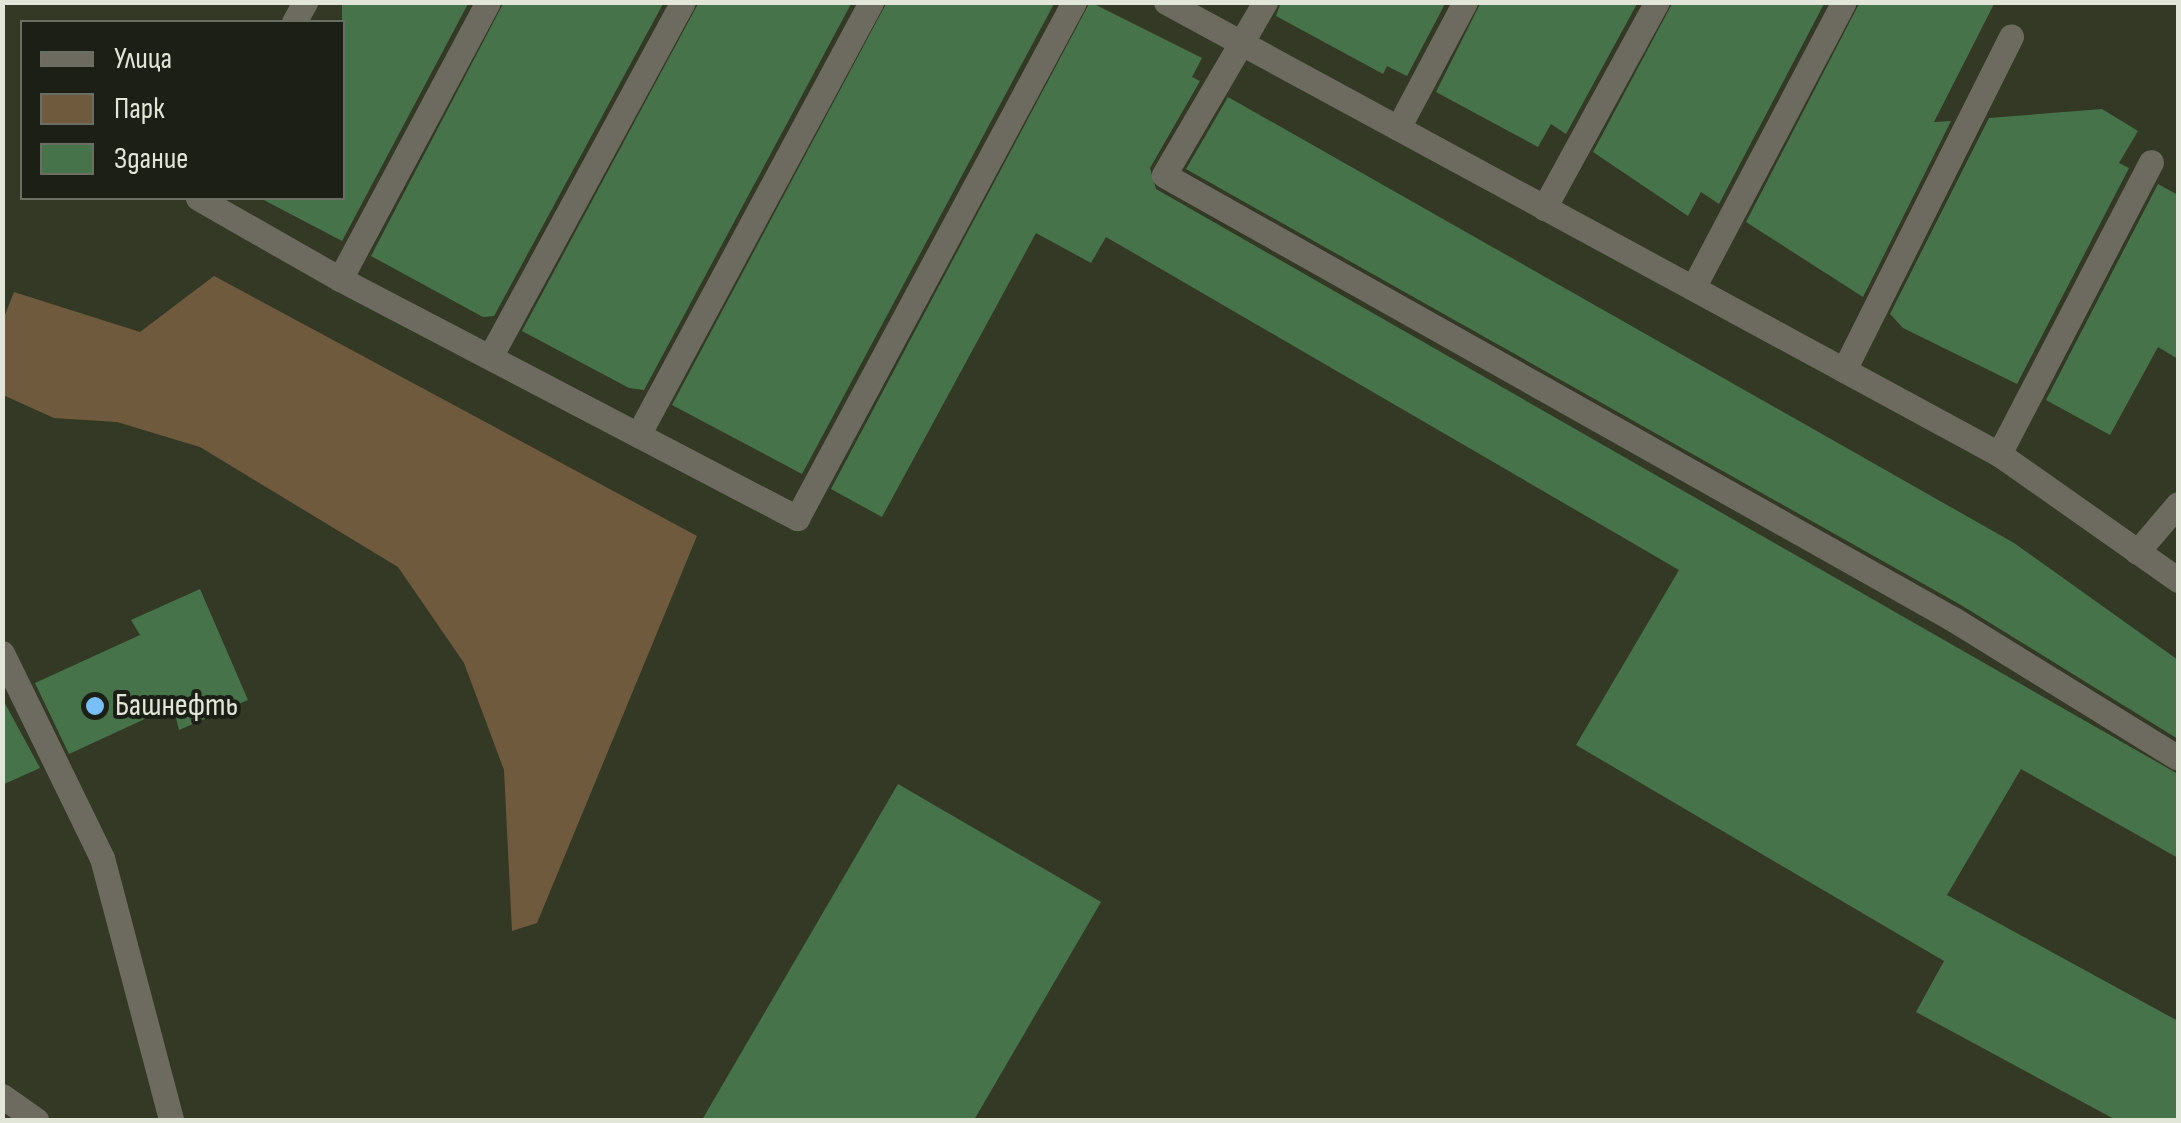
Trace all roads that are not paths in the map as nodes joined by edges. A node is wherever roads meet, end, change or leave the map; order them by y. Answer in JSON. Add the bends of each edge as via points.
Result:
{"nodes":[{"id":1,"x":488,"y":2,"type":"edge"},
{"id":2,"x":682,"y":2,"type":"edge"},
{"id":3,"x":871,"y":2,"type":"edge"},
{"id":4,"x":1074,"y":2,"type":"edge"},
{"id":5,"x":1166,"y":2,"type":"edge"},
{"id":6,"x":1265,"y":2,"type":"edge"},
{"id":7,"x":1464,"y":2,"type":"edge"},
{"id":8,"x":1656,"y":2,"type":"edge"},
{"id":9,"x":1844,"y":2,"type":"edge"},
{"id":10,"x":2011,"y":37,"type":"dead end"},
{"id":11,"x":1242,"y":44,"type":"junction"},
{"id":12,"x":1398,"y":128,"type":"junction"},
{"id":13,"x":2151,"y":162,"type":"dead end"},
{"id":14,"x":202,"y":200,"type":"edge"},
{"id":15,"x":1544,"y":208,"type":"junction"},
{"id":16,"x":340,"y":279,"type":"junction"},
{"id":17,"x":1693,"y":288,"type":"junction"},
{"id":18,"x":490,"y":357,"type":"junction"},
{"id":19,"x":1844,"y":370,"type":"junction"},
{"id":20,"x":638,"y":435,"type":"junction"},
{"id":21,"x":2000,"y":454,"type":"junction"},
{"id":22,"x":2178,"y":504,"type":"edge"},
{"id":23,"x":2137,"y":552,"type":"junction"},
{"id":24,"x":2178,"y":580,"type":"edge"},
{"id":25,"x":2,"y":654,"type":"edge"},
{"id":26,"x":2178,"y":758,"type":"edge"},
{"id":27,"x":2,"y":1096,"type":"edge"},
{"id":28,"x":36,"y":1120,"type":"edge"},
{"id":29,"x":171,"y":1120,"type":"edge"}],
"edges":[{"from":1,"to":16,"type":"street"},
{"from":2,"to":18,"type":"street"},
{"from":3,"to":20,"type":"street"},
{"from":4,"to":20,"type":"street","via":[[797,518]]},
{"from":5,"to":11,"type":"street"},
{"from":6,"to":11,"type":"street"},
{"from":7,"to":12,"type":"street"},
{"from":8,"to":15,"type":"street"},
{"from":9,"to":17,"type":"street"},
{"from":10,"to":19,"type":"street"},
{"from":11,"to":12,"type":"street"},
{"from":11,"to":26,"type":"street","via":[[1164,175],[1953,619]]},
{"from":12,"to":15,"type":"street"},
{"from":13,"to":21,"type":"street"},
{"from":14,"to":16,"type":"street"},
{"from":15,"to":17,"type":"street"},
{"from":16,"to":18,"type":"street"},
{"from":17,"to":19,"type":"street"},
{"from":18,"to":20,"type":"street"},
{"from":19,"to":21,"type":"street"},
{"from":21,"to":23,"type":"street"},
{"from":22,"to":23,"type":"street"},
{"from":23,"to":24,"type":"street"},
{"from":25,"to":29,"type":"street","via":[[102,858]]},
{"from":27,"to":28,"type":"street"}]}
